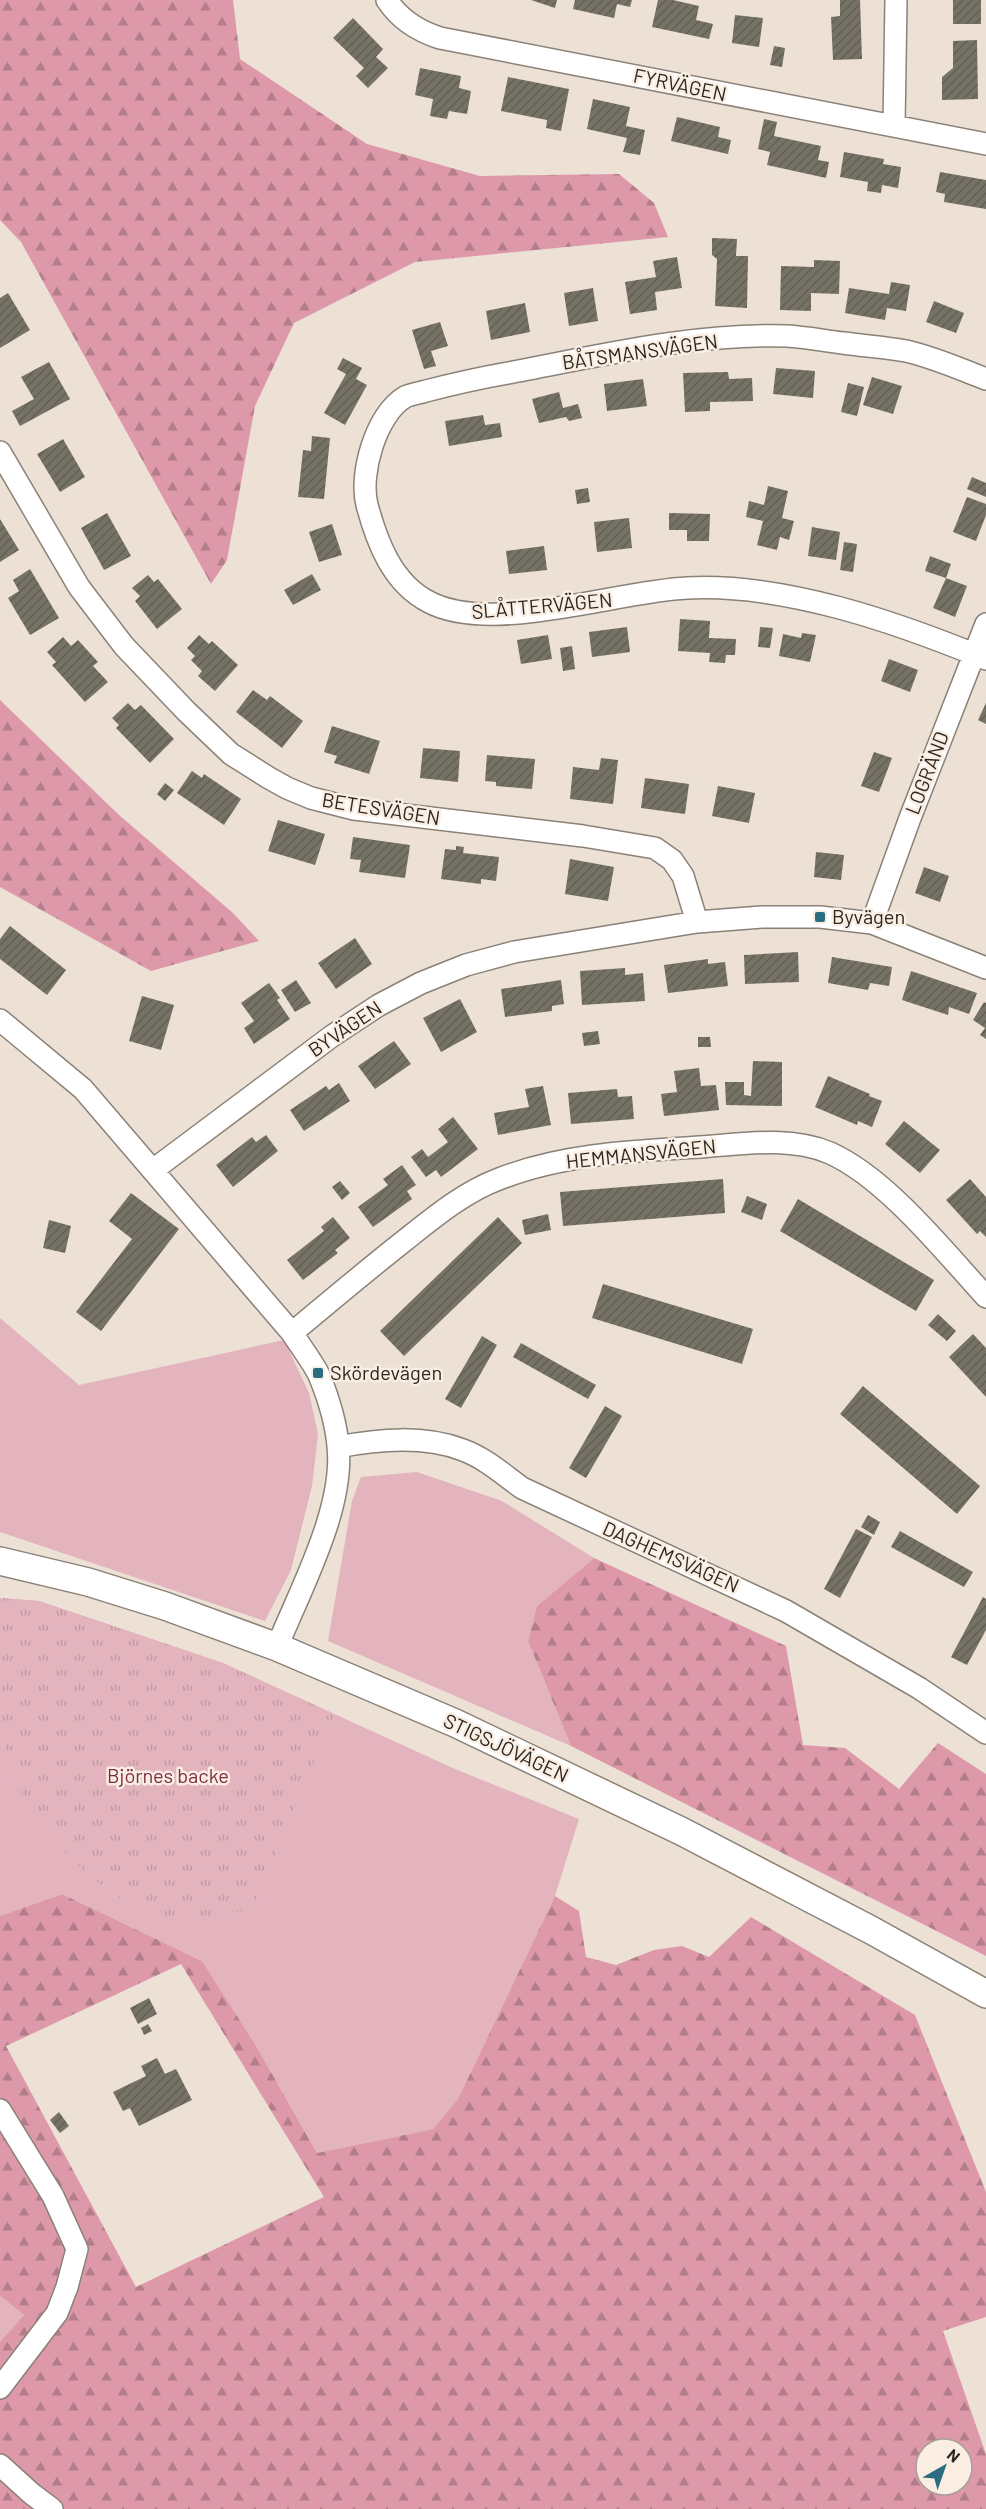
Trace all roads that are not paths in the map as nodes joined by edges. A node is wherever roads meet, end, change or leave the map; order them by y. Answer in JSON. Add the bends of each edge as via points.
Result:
{"nodes":[{"id":1,"x":387,"y":0,"type":"edge"},
{"id":2,"x":897,"y":0,"type":"edge"},
{"id":3,"x":894,"y":126,"type":"junction"},
{"id":4,"x":986,"y":144,"type":"edge"},
{"id":5,"x":505,"y":374,"type":"joint"},
{"id":6,"x":986,"y":379,"type":"edge"},
{"id":7,"x":0,"y":453,"type":"edge"},
{"id":8,"x":986,"y":624,"type":"edge"},
{"id":9,"x":980,"y":657,"type":"edge"},
{"id":10,"x":697,"y":922,"type":"junction"},
{"id":11,"x":872,"y":923,"type":"junction"},
{"id":12,"x":986,"y":968,"type":"edge"},
{"id":13,"x":0,"y":1020,"type":"edge"},
{"id":14,"x":153,"y":1170,"type":"junction"},
{"id":15,"x":986,"y":1297,"type":"edge"},
{"id":16,"x":292,"y":1333,"type":"junction"},
{"id":17,"x":338,"y":1447,"type":"junction"},
{"id":18,"x":0,"y":1561,"type":"edge"},
{"id":19,"x":277,"y":1647,"type":"junction"},
{"id":20,"x":986,"y":1733,"type":"edge"},
{"id":21,"x":986,"y":1995,"type":"edge"},
{"id":22,"x":0,"y":2110,"type":"edge"},
{"id":23,"x":0,"y":2388,"type":"edge"},
{"id":24,"x":0,"y":2465,"type":"edge"},
{"id":25,"x":52,"y":2509,"type":"edge"}],
"edges":[{"from":1,"to":3,"type":"street","name":"FYRVÄGEN","via":[[405,22],[440,38]]},
{"from":2,"to":3,"type":"street"},
{"from":3,"to":4,"type":"street","name":"FYRVÄGEN"},
{"from":5,"to":6,"type":"street","name":"BÅTSMANSVÄGEN","via":[[686,341],[787,336],[908,351]]},
{"from":5,"to":9,"type":"street","name":"SLÅTTERVÄGEN","via":[[454,383],[405,398],[375,434],[365,495],[373,529],[383,556],[403,581],[428,602],[462,614],[505,613],[563,608],[685,588],[737,589],[849,610]]},
{"from":7,"to":10,"type":"street","name":"BETESVÄGEN","via":[[79,587],[124,646],[231,754],[287,788],[354,809],[655,848],[672,860],[683,876]]},
{"from":8,"to":9,"type":"street","name":"LOGRÄND"},
{"from":9,"to":11,"type":"street","name":"LOGRÄND","via":[[933,758]]},
{"from":10,"to":11,"type":"street","name":"BYVÄGEN","via":[[820,917]]},
{"from":10,"to":14,"type":"street","name":"BYVÄGEN","via":[[514,952],[420,983],[332,1036]]},
{"from":11,"to":12,"type":"street","name":"BYVÄGEN"},
{"from":13,"to":14,"type":"street","via":[[83,1089]]},
{"from":14,"to":16,"type":"street"},
{"from":15,"to":16,"type":"street","name":"HEMMANSVÄGEN","via":[[886,1191],[859,1170],[829,1153],[794,1143],[748,1144],[629,1151],[538,1166],[497,1179],[424,1225]]},
{"from":16,"to":17,"type":"street","via":[[318,1373],[331,1407]]},
{"from":17,"to":19,"type":"street","via":[[337,1482],[329,1520]]},
{"from":17,"to":20,"type":"street","name":"DAGHEMSVÄGEN","via":[[379,1439],[465,1450],[522,1488],[786,1611],[919,1688]]},
{"from":18,"to":19,"type":"main road","name":"STIGSJÖVÄGEN","via":[[88,1582]]},
{"from":19,"to":21,"type":"main road","name":"STIGSJÖVÄGEN","via":[[455,1723],[681,1831]]},
{"from":22,"to":23,"type":"street","via":[[53,2196],[76,2249],[57,2313]]},
{"from":24,"to":25,"type":"street"}]}
